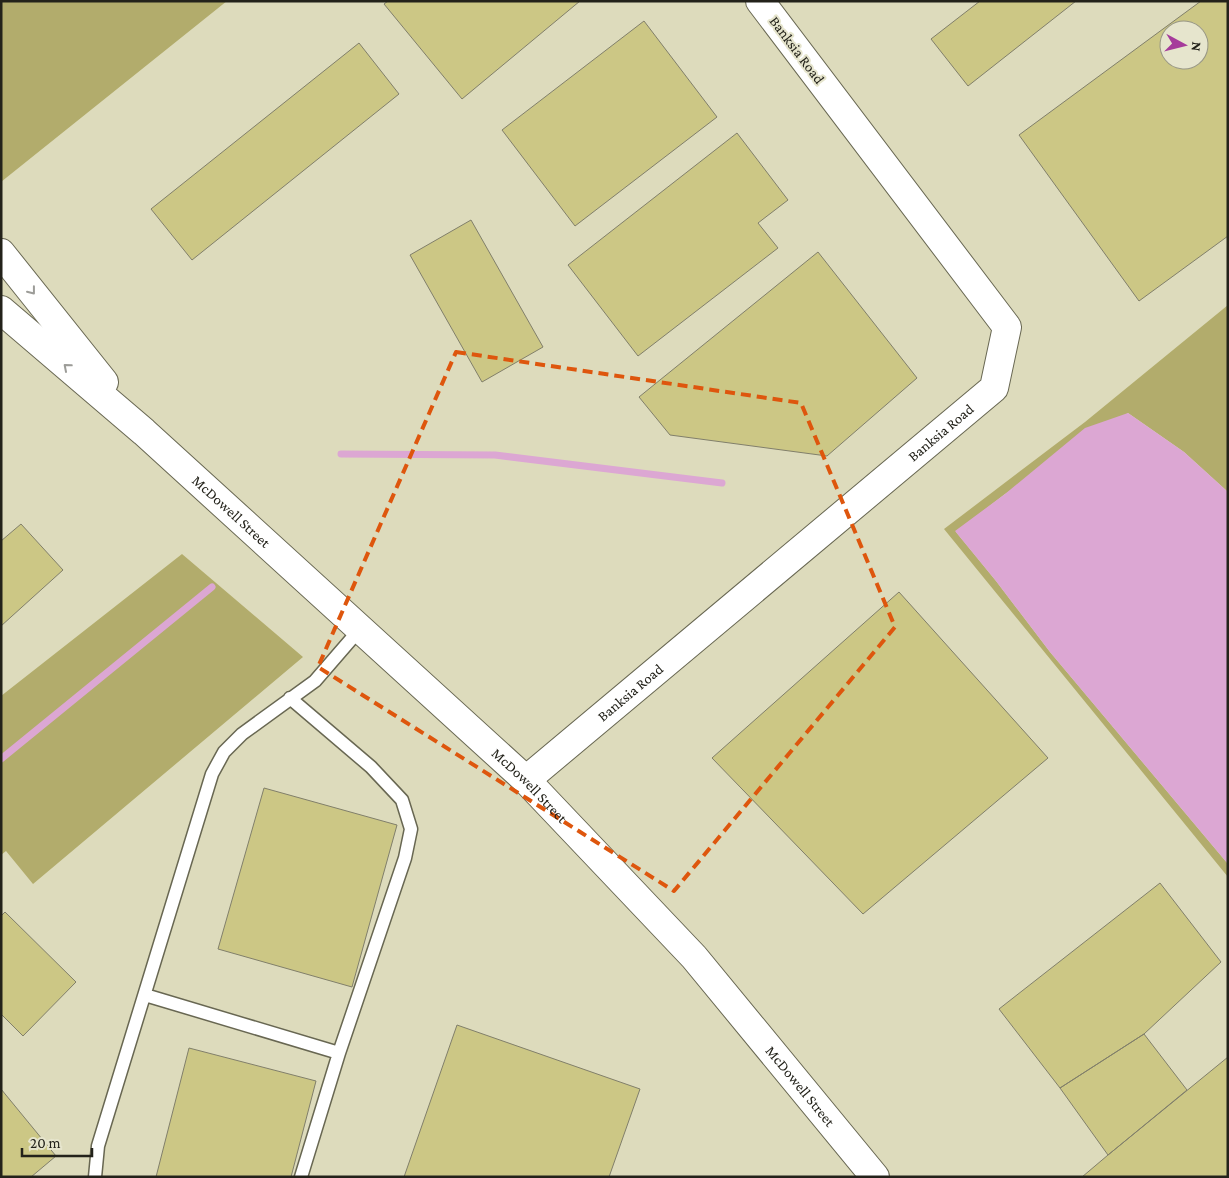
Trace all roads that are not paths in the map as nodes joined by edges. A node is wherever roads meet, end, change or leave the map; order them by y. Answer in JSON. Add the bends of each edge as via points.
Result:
{"nodes":[{"id":1,"x":760,"y":1,"type":"edge"},
{"id":2,"x":1,"y":253,"type":"edge"},
{"id":3,"x":1,"y":310,"type":"edge"},
{"id":4,"x":144,"y":432,"type":"junction"},
{"id":5,"x":360,"y":629,"type":"junction"},
{"id":6,"x":290,"y":698,"type":"junction"},
{"id":7,"x":526,"y":780,"type":"junction"},
{"id":8,"x":145,"y":995,"type":"junction"},
{"id":9,"x":339,"y":1053,"type":"junction"},
{"id":10,"x":95,"y":1177,"type":"edge"},
{"id":11,"x":301,"y":1177,"type":"edge"},
{"id":12,"x":875,"y":1177,"type":"edge"}],
"edges":[{"from":1,"to":7,"type":"street","name":"Banksia Road","via":[[1007,327],[994,388]]},
{"from":2,"to":4,"type":"street","name":"McDowell Street","one_way":true},
{"from":4,"to":3,"type":"street","name":"McDowell Street","one_way":true},
{"from":4,"to":5,"type":"street","name":"McDowell Street"},
{"from":5,"to":6,"type":"lane","via":[[315,681]]},
{"from":5,"to":7,"type":"street","name":"McDowell Street"},
{"from":6,"to":8,"type":"lane","via":[[242,734],[224,752],[212,774]]},
{"from":6,"to":9,"type":"lane","via":[[372,767],[402,800],[410,829],[405,858]]},
{"from":7,"to":12,"type":"street","name":"McDowell Street","via":[[694,957]]},
{"from":8,"to":9,"type":"lane"},
{"from":8,"to":10,"type":"lane","via":[[98,1146]]},
{"from":9,"to":11,"type":"lane"}]}
